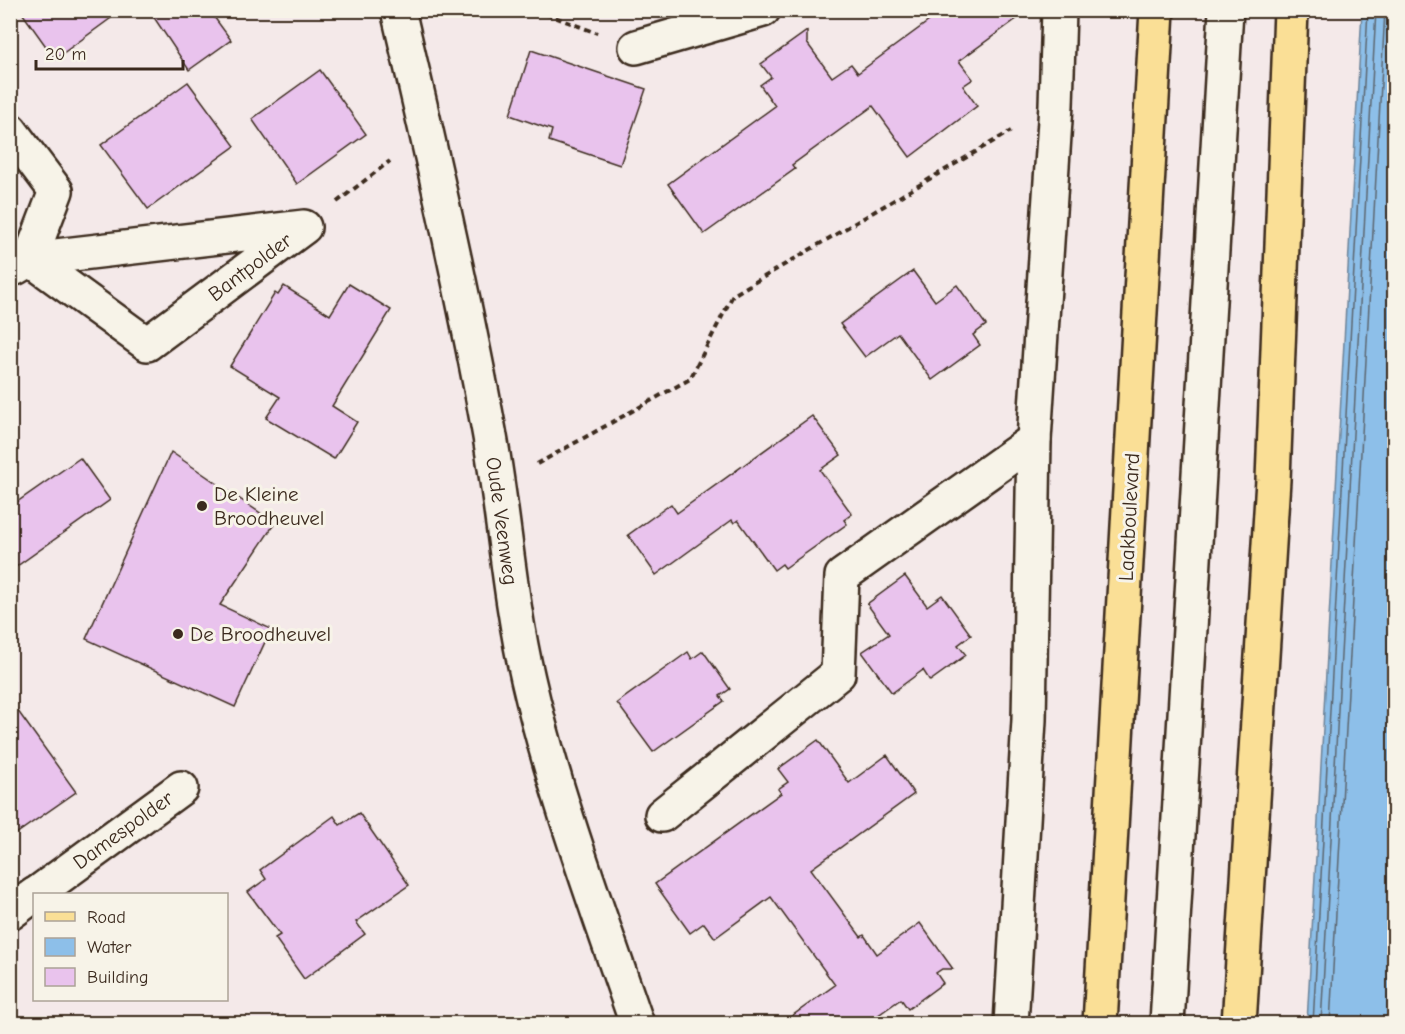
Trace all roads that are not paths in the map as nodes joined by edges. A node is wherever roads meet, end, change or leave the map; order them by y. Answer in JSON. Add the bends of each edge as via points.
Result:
{"nodes":[{"id":1,"x":398,"y":10,"type":"edge"},
{"id":2,"x":763,"y":10,"type":"edge"},
{"id":3,"x":1059,"y":10,"type":"edge"},
{"id":4,"x":1157,"y":10,"type":"edge"},
{"id":5,"x":1226,"y":10,"type":"edge"},
{"id":6,"x":1291,"y":10,"type":"edge"},
{"id":7,"x":636,"y":47,"type":"road end"},
{"id":8,"x":10,"y":130,"type":"edge"},
{"id":9,"x":20,"y":265,"type":"edge"},
{"id":10,"x":1034,"y":440,"type":"junction"},
{"id":11,"x":181,"y":788,"type":"dead end"},
{"id":12,"x":662,"y":815,"type":"dead end"},
{"id":13,"x":38,"y":893,"type":"edge"},
{"id":14,"x":33,"y":896,"type":"edge"},
{"id":15,"x":10,"y":913,"type":"edge"},
{"id":16,"x":1168,"y":1022,"type":"edge"},
{"id":17,"x":637,"y":1023,"type":"edge"},
{"id":18,"x":1011,"y":1023,"type":"edge"},
{"id":19,"x":1100,"y":1023,"type":"edge"},
{"id":20,"x":1239,"y":1023,"type":"edge"}],
"edges":[{"from":1,"to":17,"type":"street","name":"Oude Veenweg","via":[[470,330],[528,683],[576,847]]},
{"from":2,"to":7,"type":"street"},
{"from":3,"to":10,"type":"street"},
{"from":4,"to":19,"type":"main road","name":"Laakboulevard"},
{"from":5,"to":16,"type":"street"},
{"from":6,"to":20,"type":"main road","via":[[1273,480]]},
{"from":8,"to":9,"type":"street","via":[[56,191]]},
{"from":9,"to":9,"type":"street","name":"Bantpolder","via":[[147,344],[304,226]]},
{"from":10,"to":12,"type":"street","via":[[842,576],[838,674]]},
{"from":10,"to":18,"type":"street","via":[[1029,720]]},
{"from":11,"to":13,"type":"street","name":"Damespolder"},
{"from":14,"to":15,"type":"street","name":"Damespolder"}]}
